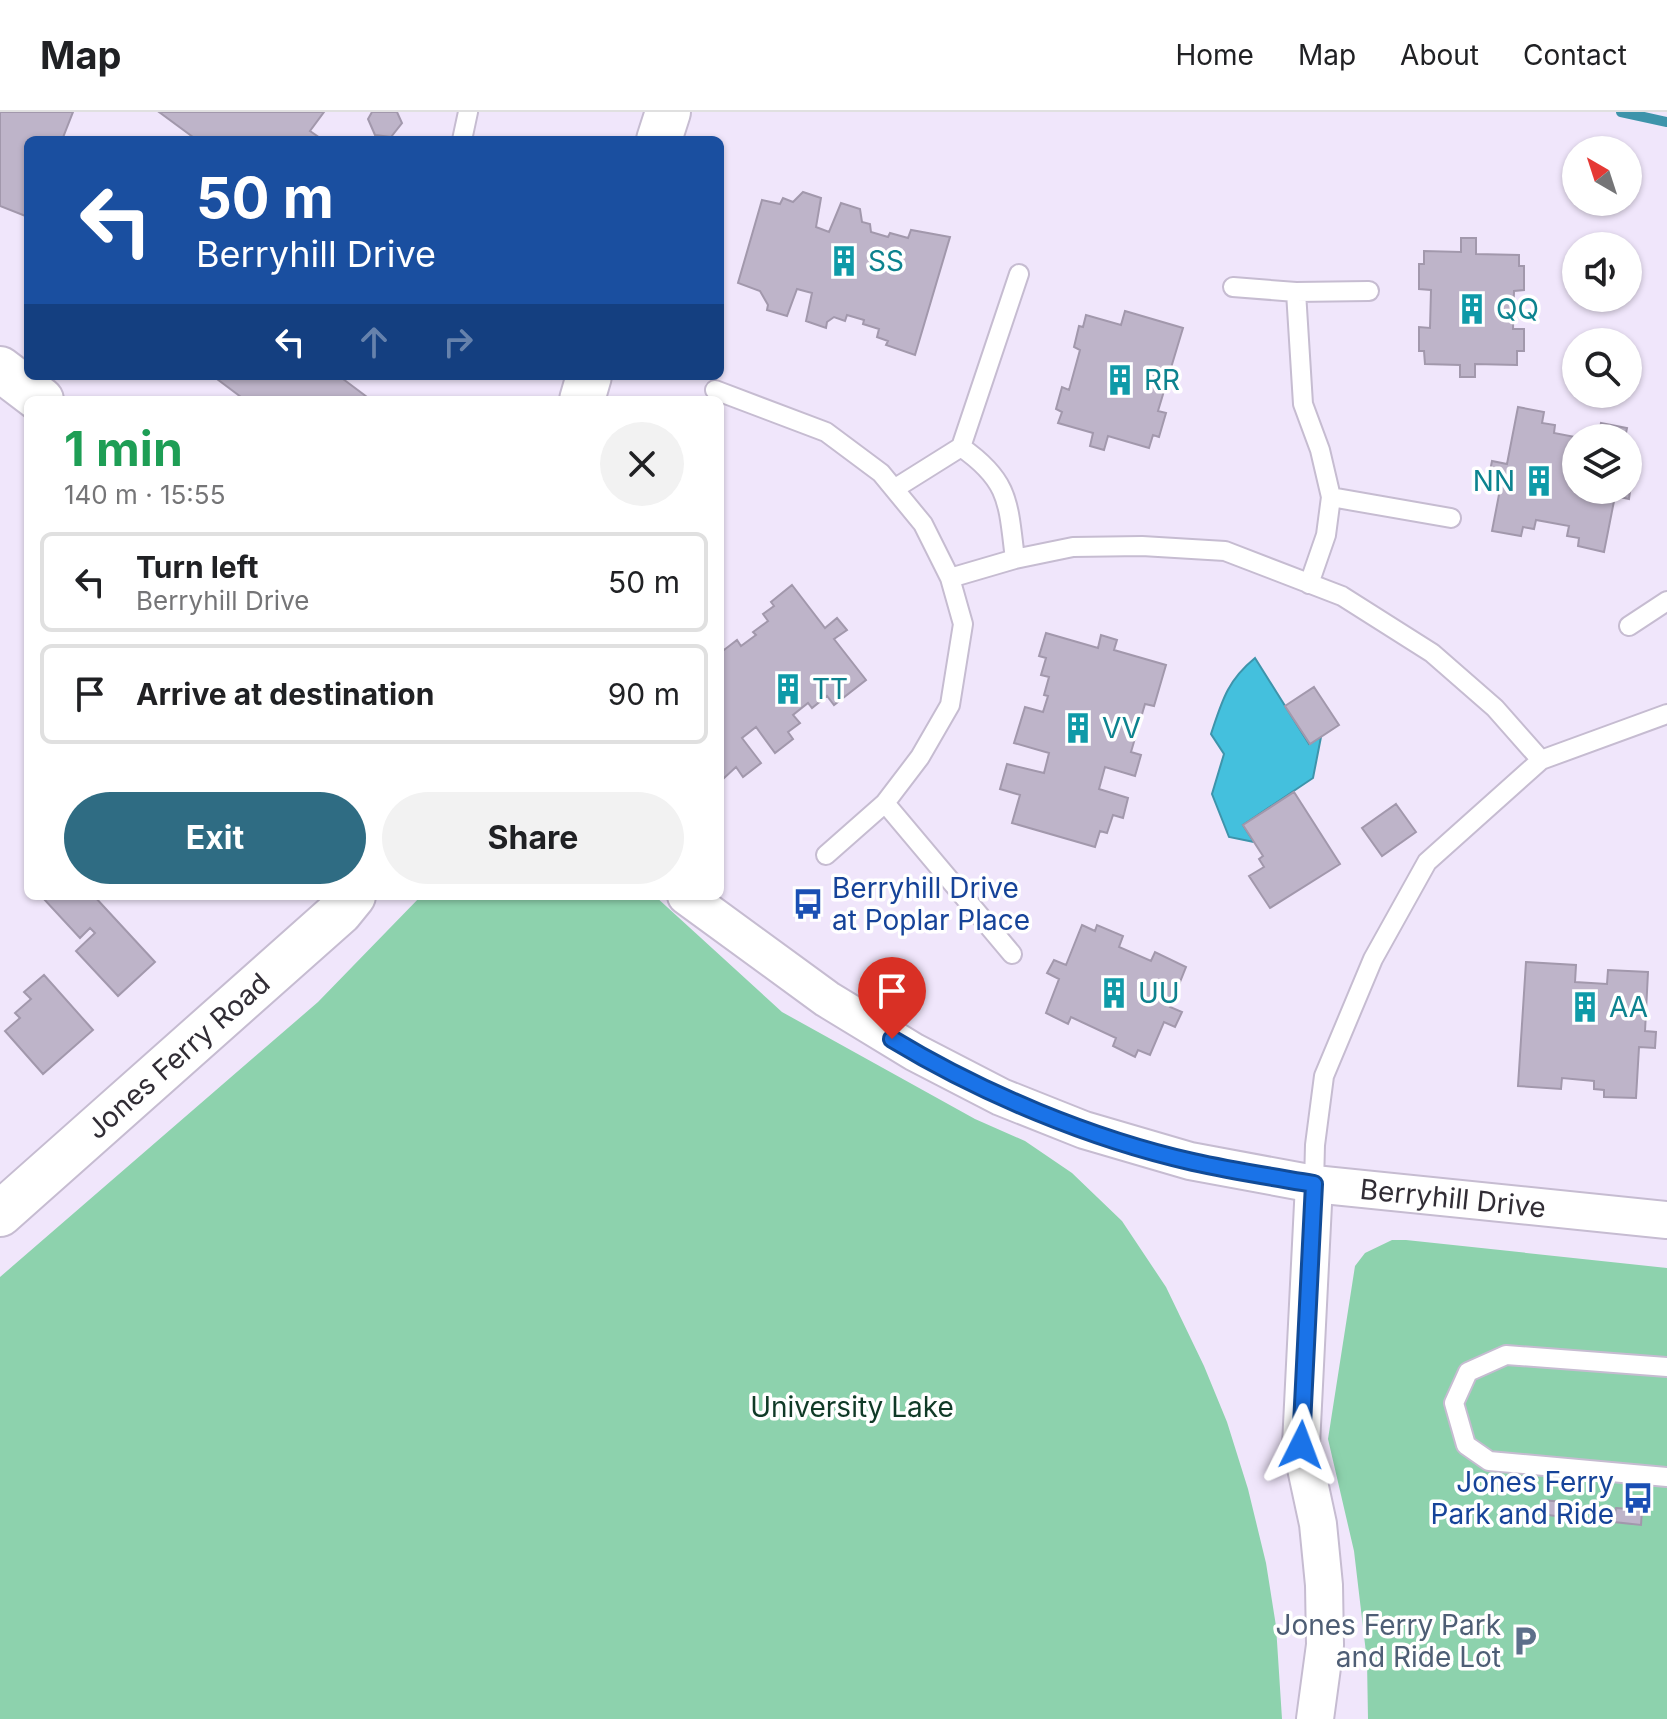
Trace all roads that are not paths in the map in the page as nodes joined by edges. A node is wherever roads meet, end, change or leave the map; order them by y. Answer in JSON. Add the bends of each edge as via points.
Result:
{"nodes":[{"id":1,"x":468,"y":112,"type":"edge"},
{"id":2,"x":668,"y":112,"type":"edge"},
{"id":3,"x":463,"y":136,"type":"edge"},
{"id":4,"x":660,"y":136,"type":"edge"},
{"id":5,"x":1019,"y":274,"type":"dead end"},
{"id":6,"x":1233,"y":287,"type":"dead end"},
{"id":7,"x":1369,"y":291,"type":"dead end"},
{"id":8,"x":1296,"y":292,"type":"junction"},
{"id":9,"x":0,"y":369,"type":"edge"},
{"id":10,"x":715,"y":390,"type":"dead end"},
{"id":11,"x":36,"y":396,"type":"edge"},
{"id":12,"x":961,"y":447,"type":"junction"},
{"id":13,"x":894,"y":489,"type":"junction"},
{"id":14,"x":1331,"y":497,"type":"junction"},
{"id":15,"x":1451,"y":518,"type":"dead end"},
{"id":16,"x":1015,"y":559,"type":"junction"},
{"id":17,"x":950,"y":578,"type":"junction"},
{"id":18,"x":1309,"y":584,"type":"junction"},
{"id":19,"x":1667,"y":601,"type":"edge"},
{"id":20,"x":1629,"y":626,"type":"dead end"},
{"id":21,"x":1664,"y":721,"type":"edge"},
{"id":22,"x":1541,"y":760,"type":"junction"},
{"id":23,"x":885,"y":803,"type":"junction"},
{"id":24,"x":826,"y":855,"type":"dead end"},
{"id":25,"x":350,"y":900,"type":"edge"},
{"id":26,"x":691,"y":900,"type":"edge"},
{"id":27,"x":1012,"y":954,"type":"dead end"},
{"id":28,"x":1314,"y":1184,"type":"junction"},
{"id":29,"x":0,"y":1214,"type":"edge"},
{"id":30,"x":1667,"y":1220,"type":"edge"},
{"id":31,"x":1667,"y":1367,"type":"edge"},
{"id":32,"x":1667,"y":1477,"type":"edge"},
{"id":33,"x":1315,"y":1719,"type":"edge"}],
"edges":[{"from":1,"to":3,"type":"lane"},
{"from":2,"to":4,"type":"street"},
{"from":5,"to":12,"type":"lane"},
{"from":6,"to":8,"type":"lane"},
{"from":7,"to":8,"type":"lane"},
{"from":8,"to":14,"type":"lane","via":[[1303,404]]},
{"from":9,"to":11,"type":"street"},
{"from":10,"to":13,"type":"lane","via":[[826,432]]},
{"from":12,"to":13,"type":"lane"},
{"from":12,"to":16,"type":"lane","via":[[986,464],[1007,498]]},
{"from":13,"to":17,"type":"lane","via":[[923,524]]},
{"from":14,"to":15,"type":"lane"},
{"from":14,"to":18,"type":"lane","via":[[1326,535]]},
{"from":16,"to":17,"type":"lane"},
{"from":16,"to":18,"type":"lane","via":[[1073,547],[1225,551]]},
{"from":17,"to":23,"type":"lane","via":[[963,624],[950,705]]},
{"from":18,"to":22,"type":"lane","via":[[1342,596],[1432,653],[1495,708]]},
{"from":19,"to":20,"type":"lane"},
{"from":21,"to":22,"type":"lane"},
{"from":22,"to":28,"type":"lane","via":[[1427,862],[1373,959],[1324,1076]]},
{"from":23,"to":24,"type":"lane"},
{"from":23,"to":27,"type":"lane"},
{"from":25,"to":29,"type":"street","name":"Jones Ferry Road"},
{"from":26,"to":28,"type":"street","name":"Berryhill Drive","via":[[827,999],[1001,1097],[1084,1130],[1190,1161]]},
{"from":28,"to":30,"type":"street","name":"Berryhill Drive"},
{"from":28,"to":33,"type":"street","via":[[1301,1445],[1324,1585],[1325,1645]]},
{"from":31,"to":32,"type":"lane","via":[[1506,1355],[1468,1372],[1454,1403],[1466,1445],[1489,1461]]}]}
